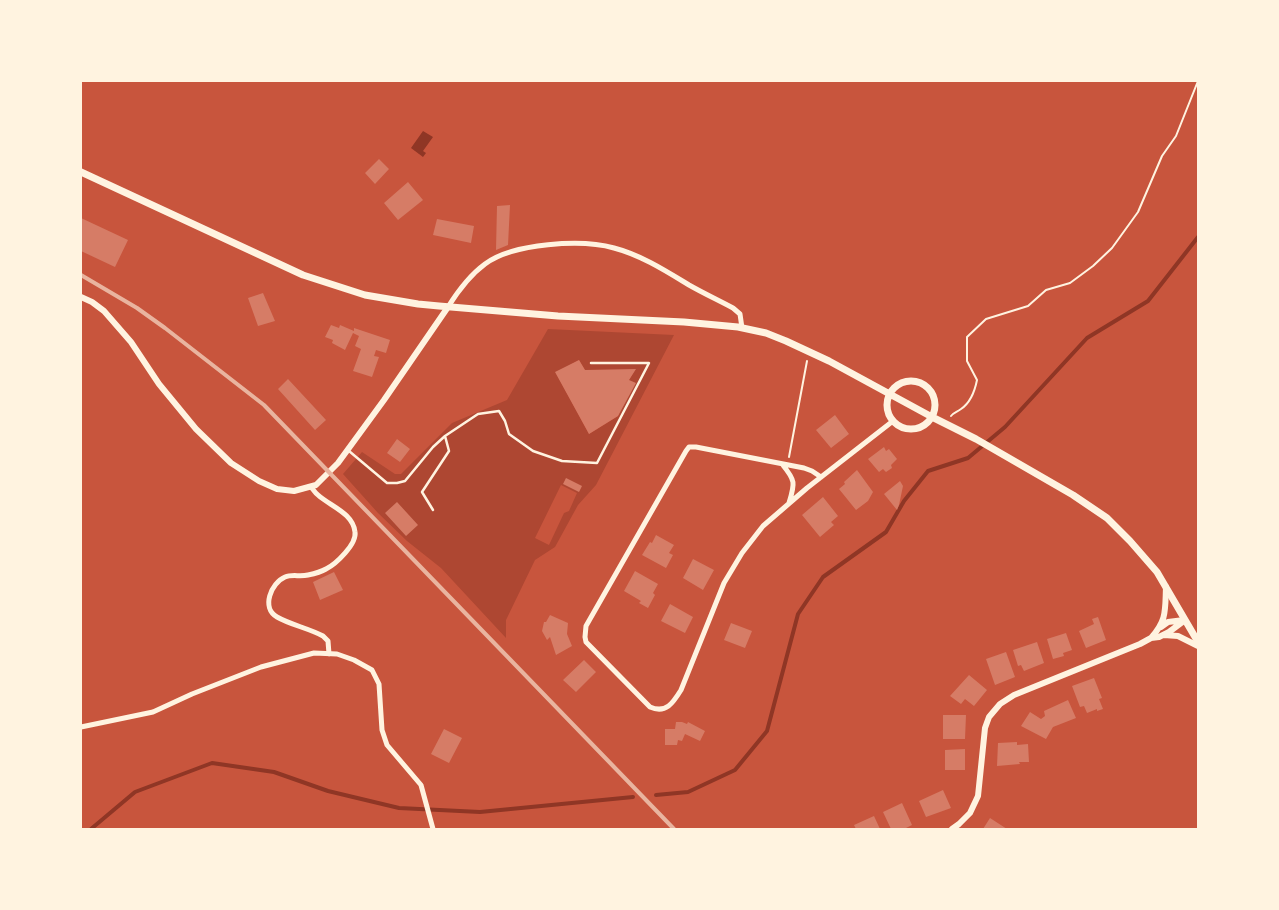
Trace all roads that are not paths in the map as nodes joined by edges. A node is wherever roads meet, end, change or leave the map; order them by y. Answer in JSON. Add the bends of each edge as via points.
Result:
{"nodes":[{"id":1,"x":81,"y":172,"type":"edge"},
{"id":2,"x":81,"y":297,"type":"edge"},
{"id":3,"x":448,"y":307,"type":"junction"},
{"id":4,"x":742,"y":328,"type":"junction"},
{"id":5,"x":591,"y":363,"type":"dead end"},
{"id":6,"x":890,"y":394,"type":"junction"},
{"id":7,"x":932,"y":417,"type":"junction"},
{"id":8,"x":893,"y":421,"type":"junction"},
{"id":9,"x":444,"y":436,"type":"junction"},
{"id":10,"x":348,"y":450,"type":"junction"},
{"id":11,"x":785,"y":464,"type":"junction"},
{"id":12,"x":821,"y":477,"type":"junction"},
{"id":13,"x":313,"y":486,"type":"junction"},
{"id":14,"x":789,"y":503,"type":"junction"},
{"id":15,"x":433,"y":510,"type":"dead end"},
{"id":16,"x":1166,"y":588,"type":"junction"},
{"id":17,"x":1185,"y":620,"type":"junction"},
{"id":18,"x":1158,"y":630,"type":"junction"},
{"id":19,"x":1164,"y":634,"type":"junction"},
{"id":20,"x":1151,"y":638,"type":"junction"},
{"id":21,"x":1198,"y":644,"type":"edge"},
{"id":22,"x":329,"y":654,"type":"junction"},
{"id":23,"x":81,"y":727,"type":"edge"},
{"id":24,"x":433,"y":829,"type":"edge"},
{"id":25,"x":952,"y":829,"type":"edge"}],
"edges":[{"from":1,"to":3,"type":"main road","via":[[303,276],[366,296]]},
{"from":2,"to":13,"type":"street","via":[[104,311],[196,429],[231,463],[277,489],[294,491]]},
{"from":3,"to":4,"type":"main road"},
{"from":3,"to":4,"type":"street","via":[[486,263],[507,253],[536,246],[585,243],[614,248],[649,262],[733,308],[740,314]]},
{"from":3,"to":10,"type":"street"},
{"from":4,"to":6,"type":"main road","via":[[766,333],[809,351]]},
{"from":5,"to":9,"type":"lane","via":[[649,363],[597,463],[562,461],[533,451],[510,434],[499,411],[478,414]]},
{"from":6,"to":7,"type":"main road"},
{"from":6,"to":7,"type":"main road","via":[[894,388],[908,381],[922,384],[933,395]]},
{"from":6,"to":8,"type":"main road","via":[[887,408]]},
{"from":7,"to":8,"type":"main road","via":[[913,429]]},
{"from":7,"to":16,"type":"main road","via":[[992,448],[1107,518],[1157,572]]},
{"from":8,"to":12,"type":"street"},
{"from":9,"to":10,"type":"lane","via":[[405,480],[397,483],[387,483]]},
{"from":9,"to":15,"type":"lane","via":[[449,451],[422,492]]},
{"from":10,"to":13,"type":"street"},
{"from":11,"to":12,"type":"street","via":[[804,468]]},
{"from":11,"to":14,"type":"street","via":[[794,480]]},
{"from":11,"to":14,"type":"street","via":[[689,447],[586,626],[586,642],[650,707],[656,710],[674,703],[724,583],[763,526]]},
{"from":12,"to":14,"type":"street"},
{"from":13,"to":22,"type":"street","via":[[318,496],[345,515],[356,533],[338,560],[325,570],[285,577],[270,592],[268,602],[276,616],[323,636],[328,641]]},
{"from":16,"to":17,"type":"main road"},
{"from":16,"to":18,"type":"street","via":[[1165,613]]},
{"from":17,"to":18,"type":"street","via":[[1168,622]]},
{"from":17,"to":19,"type":"street"},
{"from":17,"to":21,"type":"main road"},
{"from":18,"to":20,"type":"street"},
{"from":19,"to":20,"type":"street"},
{"from":19,"to":21,"type":"street"},
{"from":20,"to":25,"type":"street","via":[[1014,695],[1000,704],[985,728],[978,796],[970,812]]},
{"from":22,"to":23,"type":"street","via":[[314,654],[261,667],[153,712]]},
{"from":22,"to":24,"type":"street","via":[[338,654],[372,670],[379,684],[382,730],[387,745],[421,785]]}]}
